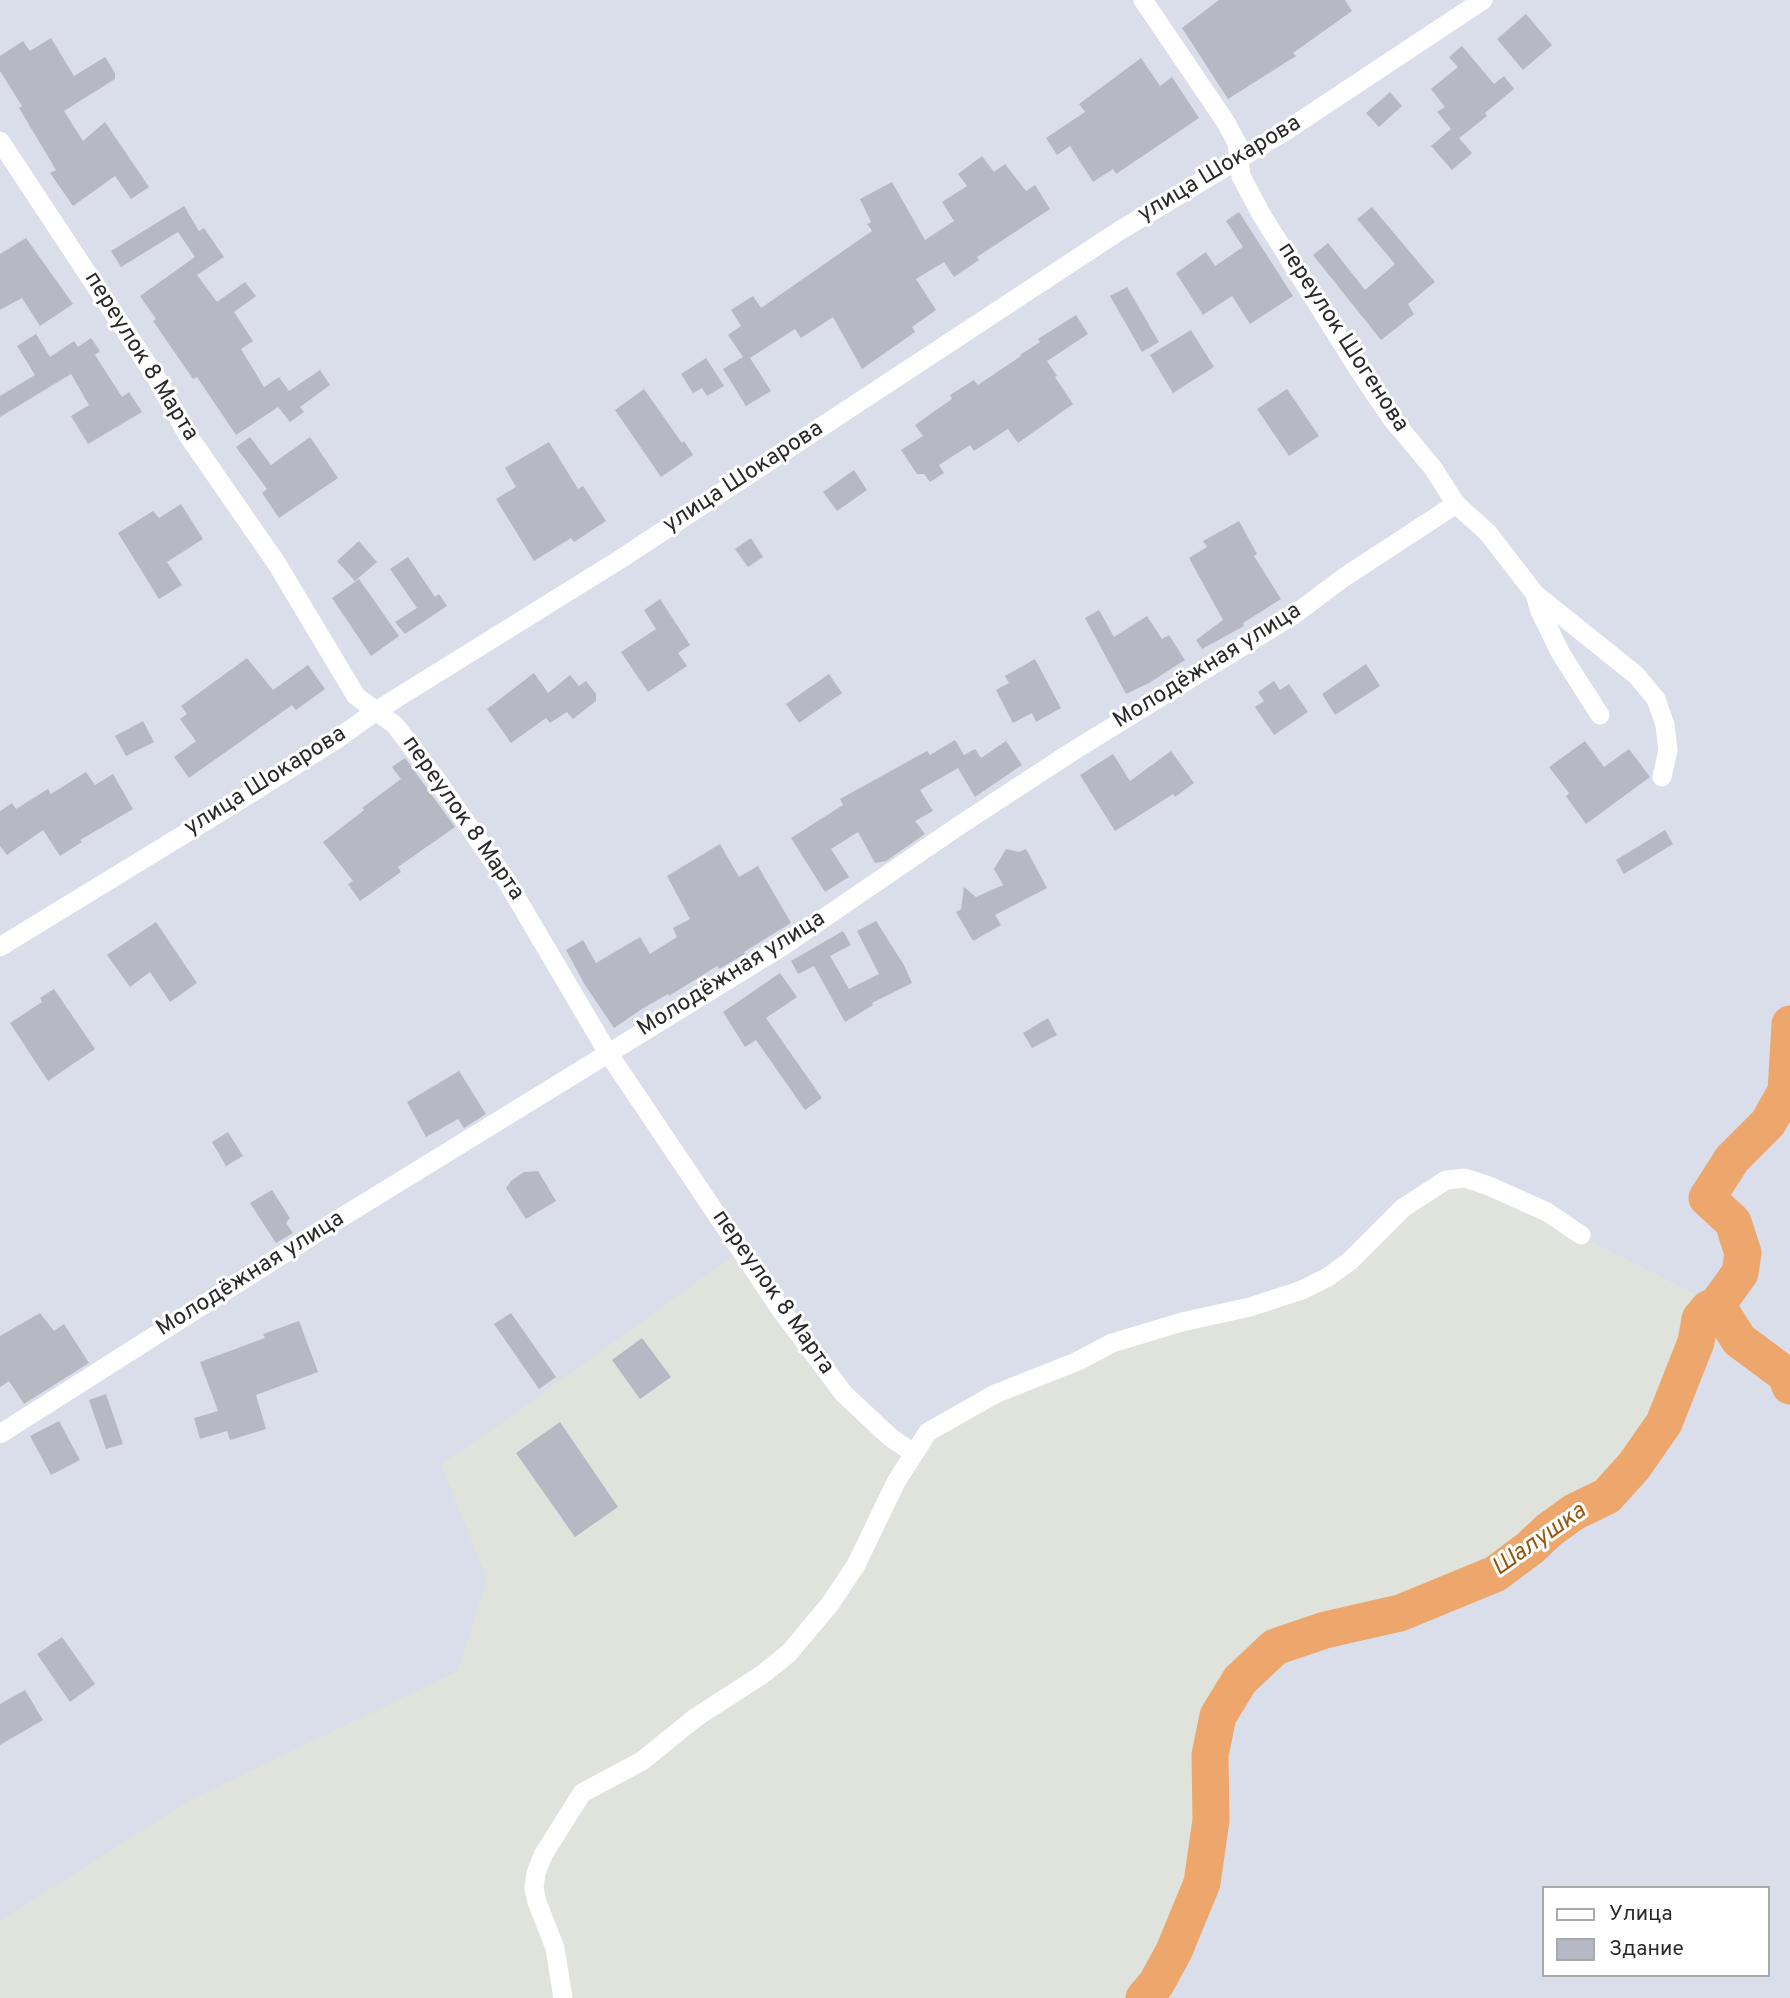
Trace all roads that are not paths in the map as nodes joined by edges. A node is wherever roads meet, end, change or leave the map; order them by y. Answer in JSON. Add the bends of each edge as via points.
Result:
{"nodes":[{"id":1,"x":1143,"y":0,"type":"edge"},
{"id":2,"x":1483,"y":0,"type":"edge"},
{"id":3,"x":0,"y":141,"type":"edge"},
{"id":4,"x":1239,"y":159,"type":"junction"},
{"id":5,"x":1456,"y":504,"type":"junction"},
{"id":6,"x":1535,"y":594,"type":"junction"},
{"id":7,"x":376,"y":711,"type":"junction"},
{"id":8,"x":1600,"y":715,"type":"dead end"},
{"id":9,"x":1662,"y":777,"type":"dead end"},
{"id":10,"x":0,"y":947,"type":"edge"},
{"id":11,"x":608,"y":1053,"type":"junction"},
{"id":12,"x":1581,"y":1235,"type":"dead end"},
{"id":13,"x":0,"y":1434,"type":"edge"},
{"id":14,"x":913,"y":1453,"type":"junction"},
{"id":15,"x":563,"y":1998,"type":"edge"}],
"edges":[{"from":1,"to":4,"type":"street","name":"переулок Шогенова","via":[[1225,121],[1237,143]]},
{"from":2,"to":4,"type":"street","name":"улица Шокарова"},
{"from":3,"to":7,"type":"street","name":"переулок 8 Марта","via":[[157,379],[187,434],[277,564],[356,696]]},
{"from":4,"to":5,"type":"street","name":"переулок Шогенова","via":[[1241,176],[1261,214],[1352,361]]},
{"from":4,"to":7,"type":"street","name":"улица Шокарова","via":[[1119,231],[619,560]]},
{"from":5,"to":6,"type":"street","name":"переулок Шогенова","via":[[1488,533]]},
{"from":5,"to":11,"type":"street","name":"Молодёжная улица","via":[[1294,614],[1070,752],[783,946]]},
{"from":6,"to":8,"type":"street","via":[[1561,654]]},
{"from":6,"to":9,"type":"street","name":"переулок Шогенова","via":[[1636,675],[1656,699],[1668,750]]},
{"from":7,"to":10,"type":"street","name":"улица Шокарова","via":[[257,790]]},
{"from":7,"to":11,"type":"street","name":"переулок 8 Марта","via":[[408,740],[506,880]]},
{"from":11,"to":13,"type":"street","name":"Молодёжная улица"},
{"from":11,"to":14,"type":"street","name":"переулок 8 Марта","via":[[781,1310],[844,1394]]},
{"from":12,"to":14,"type":"street","via":[[1547,1212],[1489,1185],[1465,1178],[1446,1180],[1404,1208],[1328,1277],[1250,1307],[1112,1343],[954,1415],[928,1432]]},
{"from":14,"to":15,"type":"street","via":[[856,1564],[789,1653],[695,1718],[642,1762],[582,1793],[543,1855],[534,1888],[555,1948]]}]}
